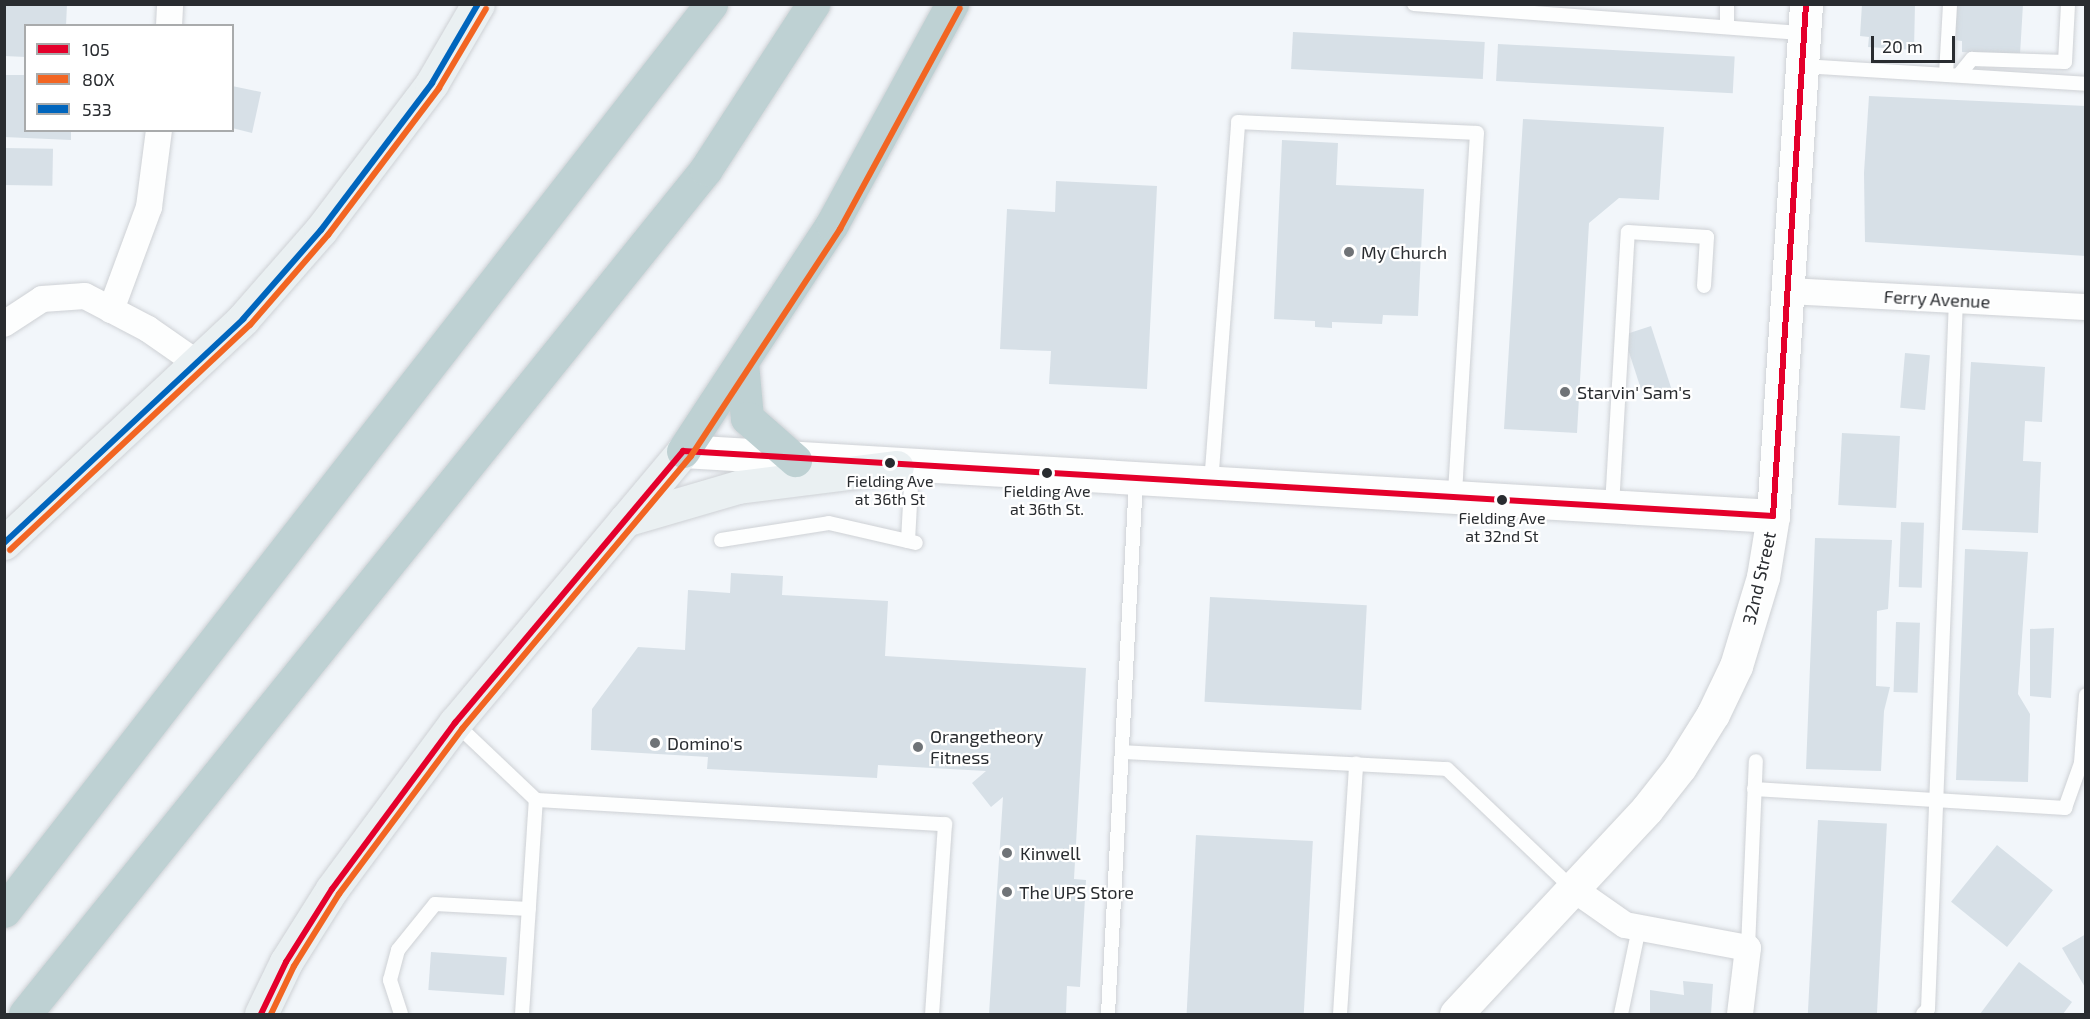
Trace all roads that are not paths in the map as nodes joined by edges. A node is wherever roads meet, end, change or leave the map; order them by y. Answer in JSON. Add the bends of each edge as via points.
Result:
{"nodes":[{"id":1,"x":170,"y":4,"type":"edge"},
{"id":2,"x":478,"y":4,"type":"edge"},
{"id":3,"x":711,"y":4,"type":"edge"},
{"id":4,"x":813,"y":4,"type":"edge"},
{"id":5,"x":952,"y":4,"type":"edge"},
{"id":6,"x":1414,"y":4,"type":"edge"},
{"id":7,"x":1727,"y":4,"type":"edge"},
{"id":8,"x":1950,"y":4,"type":"edge"},
{"id":9,"x":2068,"y":4,"type":"edge"},
{"id":10,"x":1805,"y":19,"type":"edge"},
{"id":11,"x":169,"y":24,"type":"edge"},
{"id":12,"x":1727,"y":27,"type":"junction"},
{"id":13,"x":1802,"y":66,"type":"junction"},
{"id":14,"x":1952,"y":75,"type":"junction"},
{"id":15,"x":2085,"y":84,"type":"edge"},
{"id":16,"x":159,"y":132,"type":"edge"},
{"id":17,"x":1704,"y":286,"type":"dead end"},
{"id":18,"x":1788,"y":291,"type":"junction"},
{"id":19,"x":1956,"y":300,"type":"junction"},
{"id":20,"x":2085,"y":307,"type":"edge"},
{"id":21,"x":111,"y":310,"type":"junction"},
{"id":22,"x":4,"y":324,"type":"edge"},
{"id":23,"x":194,"y":362,"type":"junction"},
{"id":24,"x":742,"y":363,"type":"junction"},
{"id":25,"x":683,"y":452,"type":"junction"},
{"id":26,"x":795,"y":460,"type":"junction"},
{"id":27,"x":905,"y":467,"type":"junction"},
{"id":28,"x":1136,"y":479,"type":"junction"},
{"id":29,"x":1210,"y":484,"type":"junction"},
{"id":30,"x":1455,"y":497,"type":"junction"},
{"id":31,"x":1612,"y":506,"type":"junction"},
{"id":32,"x":1773,"y":516,"type":"junction"},
{"id":33,"x":625,"y":520,"type":"junction"},
{"id":34,"x":720,"y":540,"type":"dead end"},
{"id":35,"x":4,"y":543,"type":"edge"},
{"id":36,"x":2085,"y":695,"type":"edge"},
{"id":37,"x":455,"y":723,"type":"junction"},
{"id":38,"x":1122,"y":752,"type":"junction"},
{"id":39,"x":1756,"y":761,"type":"dead end"},
{"id":40,"x":1356,"y":764,"type":"junction"},
{"id":41,"x":1754,"y":789,"type":"junction"},
{"id":42,"x":1935,"y":799,"type":"junction"},
{"id":43,"x":537,"y":800,"type":"junction"},
{"id":44,"x":1575,"y":890,"type":"junction"},
{"id":45,"x":529,"y":909,"type":"junction"},
{"id":46,"x":4,"y":911,"type":"edge"},
{"id":47,"x":1639,"y":928,"type":"junction"},
{"id":48,"x":1748,"y":948,"type":"junction"},
{"id":49,"x":25,"y":1014,"type":"edge"},
{"id":50,"x":261,"y":1014,"type":"edge"},
{"id":51,"x":401,"y":1014,"type":"edge"},
{"id":52,"x":522,"y":1014,"type":"edge"},
{"id":53,"x":932,"y":1014,"type":"edge"},
{"id":54,"x":1108,"y":1014,"type":"edge"},
{"id":55,"x":1340,"y":1014,"type":"edge"},
{"id":56,"x":1456,"y":1014,"type":"edge"},
{"id":57,"x":1621,"y":1014,"type":"edge"},
{"id":58,"x":1740,"y":1014,"type":"edge"},
{"id":59,"x":1923,"y":1014,"type":"edge"}],
"edges":[{"from":1,"to":11,"type":"street"},
{"from":2,"to":23,"type":"main road","via":[[432,83],[321,230],[243,319]]},
{"from":3,"to":46,"type":"highway"},
{"from":4,"to":49,"type":"highway","via":[[706,168]]},
{"from":5,"to":24,"type":"highway","via":[[832,224]]},
{"from":6,"to":12,"type":"lane"},
{"from":7,"to":12,"type":"lane"},
{"from":8,"to":14,"type":"lane"},
{"from":9,"to":14,"type":"lane","via":[[2065,62],[1972,59]]},
{"from":10,"to":12,"type":"lane"},
{"from":10,"to":13,"type":"street","name":"32nd Street"},
{"from":13,"to":14,"type":"lane"},
{"from":13,"to":18,"type":"street","name":"32nd Street"},
{"from":14,"to":15,"type":"lane"},
{"from":16,"to":21,"type":"street","via":[[149,207]]},
{"from":17,"to":31,"type":"lane","via":[[1707,237],[1628,232]]},
{"from":18,"to":19,"type":"street","name":"Ferry Avenue"},
{"from":18,"to":32,"type":"street","name":"32nd Street"},
{"from":19,"to":20,"type":"street","name":"Ferry Avenue"},
{"from":19,"to":42,"type":"lane"},
{"from":21,"to":22,"type":"street","via":[[85,297],[42,299]]},
{"from":21,"to":23,"type":"street","via":[[148,329]]},
{"from":23,"to":35,"type":"main road"},
{"from":24,"to":25,"type":"highway"},
{"from":24,"to":26,"type":"highway","via":[[747,418]]},
{"from":25,"to":26,"type":"street"},
{"from":25,"to":33,"type":"main road"},
{"from":26,"to":27,"type":"street"},
{"from":27,"to":28,"type":"street"},
{"from":27,"to":33,"type":"main road","via":[[738,487]]},
{"from":27,"to":34,"type":"lane","via":[[912,542],[829,523]]},
{"from":28,"to":29,"type":"street"},
{"from":28,"to":38,"type":"lane"},
{"from":29,"to":30,"type":"street"},
{"from":29,"to":30,"type":"lane","via":[[1238,122],[1477,133]]},
{"from":30,"to":31,"type":"street"},
{"from":31,"to":32,"type":"street"},
{"from":32,"to":44,"type":"street","name":"32nd Street","via":[[1763,577],[1736,666],[1713,714],[1680,767]]},
{"from":33,"to":37,"type":"main road"},
{"from":36,"to":42,"type":"lane","via":[[2081,763],[2065,808]]},
{"from":37,"to":43,"type":"lane"},
{"from":37,"to":50,"type":"main road","via":[[332,889],[286,962]]},
{"from":38,"to":40,"type":"lane"},
{"from":38,"to":54,"type":"lane"},
{"from":39,"to":41,"type":"lane"},
{"from":40,"to":44,"type":"lane","via":[[1447,769]]},
{"from":40,"to":55,"type":"lane"},
{"from":41,"to":42,"type":"lane"},
{"from":41,"to":48,"type":"lane"},
{"from":42,"to":59,"type":"lane","via":[[1928,1009]]},
{"from":43,"to":45,"type":"lane"},
{"from":43,"to":53,"type":"lane","via":[[945,824]]},
{"from":44,"to":47,"type":"street","via":[[1625,925]]},
{"from":44,"to":56,"type":"street","name":"32nd Street"},
{"from":45,"to":51,"type":"lane","via":[[435,904],[398,950],[390,980]]},
{"from":45,"to":52,"type":"lane"},
{"from":47,"to":48,"type":"street"},
{"from":47,"to":57,"type":"lane"},
{"from":48,"to":58,"type":"street"}]}
